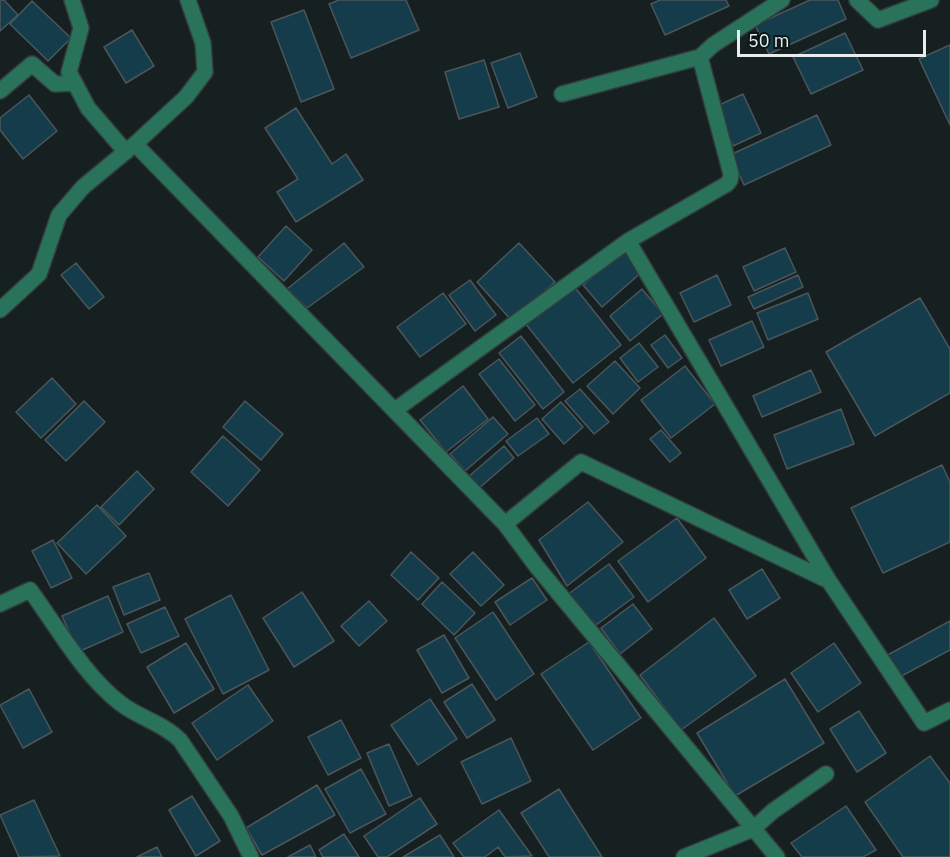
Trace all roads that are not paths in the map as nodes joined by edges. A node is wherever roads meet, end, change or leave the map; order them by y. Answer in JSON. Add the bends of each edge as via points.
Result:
{"nodes":[{"id":1,"x":72,"y":0,"type":"edge"},
{"id":2,"x":188,"y":0,"type":"edge"},
{"id":3,"x":782,"y":0,"type":"edge"},
{"id":4,"x":858,"y":0,"type":"edge"},
{"id":5,"x":931,"y":0,"type":"edge"},
{"id":6,"x":700,"y":57,"type":"junction"},
{"id":7,"x":75,"y":83,"type":"junction"},
{"id":8,"x":0,"y":91,"type":"edge"},
{"id":9,"x":562,"y":94,"type":"dead end"},
{"id":10,"x":130,"y":148,"type":"junction"},
{"id":11,"x":628,"y":241,"type":"junction"},
{"id":12,"x":0,"y":310,"type":"edge"},
{"id":13,"x":395,"y":410,"type":"junction"},
{"id":14,"x":506,"y":524,"type":"junction"},
{"id":15,"x":829,"y":581,"type":"junction"},
{"id":16,"x":0,"y":604,"type":"edge"},
{"id":17,"x":950,"y":710,"type":"edge"},
{"id":18,"x":826,"y":774,"type":"dead end"},
{"id":19,"x":753,"y":829,"type":"junction"},
{"id":20,"x":251,"y":857,"type":"edge"},
{"id":21,"x":684,"y":857,"type":"edge"},
{"id":22,"x":777,"y":857,"type":"edge"}],
"edges":[{"from":1,"to":7,"type":"street","via":[[81,28],[69,72]]},
{"from":2,"to":10,"type":"street","via":[[202,43],[205,72],[186,97]]},
{"from":3,"to":6,"type":"street"},
{"from":4,"to":5,"type":"street","via":[[878,20]]},
{"from":6,"to":9,"type":"street"},
{"from":6,"to":11,"type":"street","via":[[730,180]]},
{"from":7,"to":8,"type":"street","via":[[56,84],[32,64]]},
{"from":7,"to":10,"type":"street","via":[[88,108]]},
{"from":10,"to":12,"type":"street","via":[[83,187],[58,215],[39,274]]},
{"from":10,"to":13,"type":"street"},
{"from":11,"to":13,"type":"street"},
{"from":11,"to":15,"type":"street"},
{"from":13,"to":14,"type":"street"},
{"from":14,"to":15,"type":"street","via":[[582,462]]},
{"from":14,"to":19,"type":"street"},
{"from":15,"to":17,"type":"street","via":[[924,723]]},
{"from":16,"to":20,"type":"street","via":[[30,590],[88,672],[120,704],[180,740],[231,816]]},
{"from":18,"to":19,"type":"street"},
{"from":19,"to":21,"type":"street"},
{"from":19,"to":22,"type":"street"}]}
